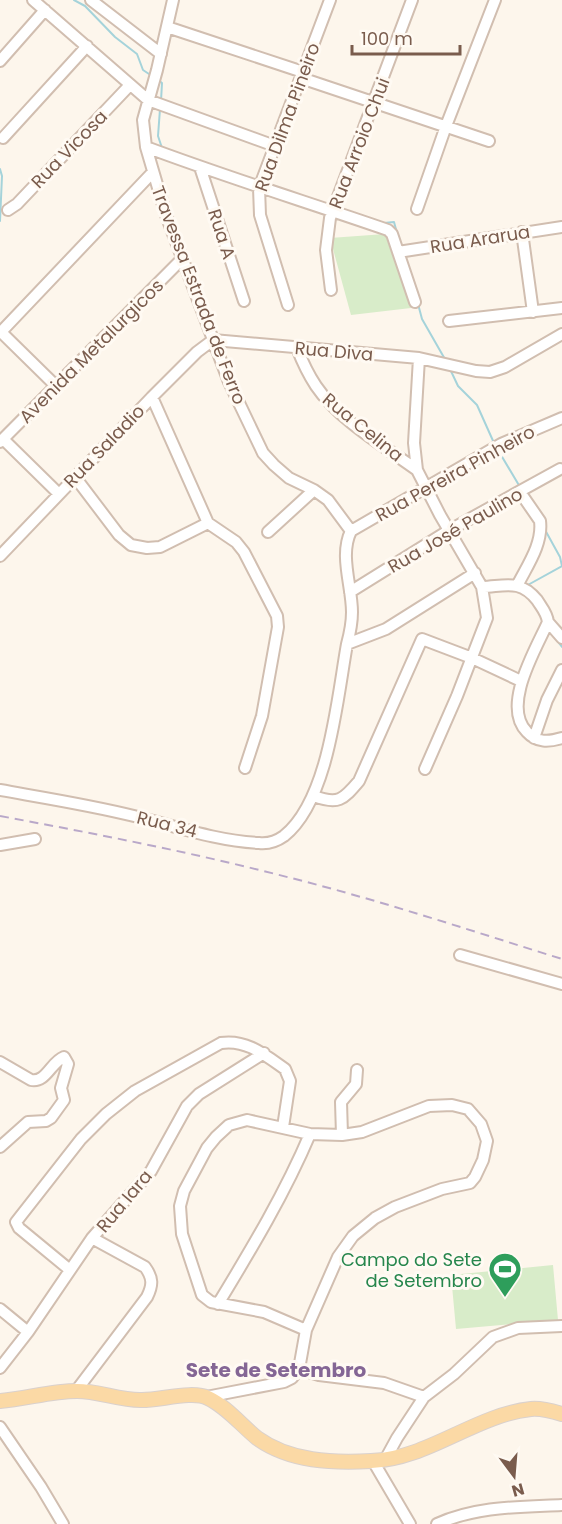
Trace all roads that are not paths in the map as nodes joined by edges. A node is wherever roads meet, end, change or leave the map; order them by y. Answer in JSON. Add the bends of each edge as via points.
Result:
{"nodes":[{"id":1,"x":33,"y":0,"type":"edge"},
{"id":2,"x":91,"y":0,"type":"edge"},
{"id":3,"x":173,"y":0,"type":"edge"},
{"id":4,"x":329,"y":0,"type":"edge"},
{"id":5,"x":412,"y":0,"type":"edge"},
{"id":6,"x":495,"y":0,"type":"edge"},
{"id":7,"x":45,"y":10,"type":"junction"},
{"id":8,"x":167,"y":27,"type":"junction"},
{"id":9,"x":87,"y":46,"type":"junction"},
{"id":10,"x":161,"y":54,"type":"junction"},
{"id":11,"x":0,"y":60,"type":"edge"},
{"id":12,"x":302,"y":75,"type":"junction"},
{"id":13,"x":129,"y":86,"type":"junction"},
{"id":14,"x":150,"y":101,"type":"junction"},
{"id":15,"x":374,"y":103,"type":"junction"},
{"id":16,"x":446,"y":126,"type":"junction"},
{"id":17,"x":3,"y":138,"type":"dead end"},
{"id":18,"x":489,"y":141,"type":"dead end"},
{"id":19,"x":275,"y":146,"type":"junction"},
{"id":20,"x":146,"y":147,"type":"junction"},
{"id":21,"x":200,"y":167,"type":"junction"},
{"id":22,"x":153,"y":172,"type":"junction"},
{"id":23,"x":260,"y":186,"type":"junction"},
{"id":24,"x":417,"y":209,"type":"dead end"},
{"id":25,"x":8,"y":210,"type":"dead end"},
{"id":26,"x":332,"y":211,"type":"junction"},
{"id":27,"x":562,"y":227,"type":"edge"},
{"id":28,"x":522,"y":232,"type":"junction"},
{"id":29,"x":398,"y":252,"type":"junction"},
{"id":30,"x":182,"y":260,"type":"junction"},
{"id":31,"x":331,"y":290,"type":"dead end"},
{"id":32,"x":244,"y":301,"type":"dead end"},
{"id":33,"x":415,"y":303,"type":"dead end"},
{"id":34,"x":288,"y":305,"type":"dead end"},
{"id":35,"x":562,"y":308,"type":"edge"},
{"id":36,"x":533,"y":312,"type":"junction"},
{"id":37,"x":449,"y":321,"type":"dead end"},
{"id":38,"x":0,"y":332,"type":"edge"},
{"id":39,"x":562,"y":334,"type":"edge"},
{"id":40,"x":213,"y":340,"type":"junction"},
{"id":41,"x":297,"y":348,"type":"junction"},
{"id":42,"x":419,"y":358,"type":"junction"},
{"id":43,"x":56,"y":386,"type":"junction"},
{"id":44,"x":152,"y":397,"type":"junction"},
{"id":45,"x":562,"y":418,"type":"edge"},
{"id":46,"x":2,"y":440,"type":"edge"},
{"id":47,"x":560,"y":469,"type":"dead end"},
{"id":48,"x":417,"y":470,"type":"junction"},
{"id":49,"x":75,"y":477,"type":"junction"},
{"id":50,"x":425,"y":488,"type":"junction"},
{"id":51,"x":314,"y":490,"type":"junction"},
{"id":52,"x":523,"y":490,"type":"junction"},
{"id":53,"x":58,"y":493,"type":"junction"},
{"id":54,"x":208,"y":523,"type":"junction"},
{"id":55,"x":351,"y":531,"type":"junction"},
{"id":56,"x":448,"y":531,"type":"junction"},
{"id":57,"x":268,"y":532,"type":"dead end"},
{"id":58,"x":0,"y":556,"type":"edge"},
{"id":59,"x":475,"y":573,"type":"junction"},
{"id":60,"x":517,"y":586,"type":"junction"},
{"id":61,"x":482,"y":587,"type":"junction"},
{"id":62,"x":351,"y":592,"type":"junction"},
{"id":63,"x":546,"y":627,"type":"junction"},
{"id":64,"x":562,"y":638,"type":"edge"},
{"id":65,"x":347,"y":645,"type":"junction"},
{"id":66,"x":472,"y":658,"type":"junction"},
{"id":67,"x":562,"y":670,"type":"edge"},
{"id":68,"x":521,"y":681,"type":"junction"},
{"id":69,"x":534,"y":738,"type":"junction"},
{"id":70,"x":562,"y":738,"type":"edge"},
{"id":71,"x":245,"y":768,"type":"dead end"},
{"id":72,"x":424,"y":769,"type":"dead end"},
{"id":73,"x":0,"y":790,"type":"edge"},
{"id":74,"x":314,"y":796,"type":"junction"},
{"id":75,"x":34,"y":839,"type":"dead end"},
{"id":76,"x":0,"y":845,"type":"edge"},
{"id":77,"x":460,"y":954,"type":"dead end"},
{"id":78,"x":562,"y":984,"type":"edge"},
{"id":79,"x":264,"y":1053,"type":"junction"},
{"id":80,"x":0,"y":1062,"type":"edge"},
{"id":81,"x":357,"y":1070,"type":"dead end"},
{"id":82,"x":283,"y":1127,"type":"junction"},
{"id":83,"x":310,"y":1134,"type":"junction"},
{"id":84,"x":342,"y":1135,"type":"junction"},
{"id":85,"x":0,"y":1148,"type":"edge"},
{"id":86,"x":92,"y":1238,"type":"junction"},
{"id":87,"x":70,"y":1270,"type":"junction"},
{"id":88,"x":218,"y":1304,"type":"junction"},
{"id":89,"x":0,"y":1309,"type":"edge"},
{"id":90,"x":562,"y":1326,"type":"edge"},
{"id":91,"x":306,"y":1330,"type":"junction"},
{"id":92,"x":28,"y":1332,"type":"junction"},
{"id":93,"x":0,"y":1368,"type":"edge"},
{"id":94,"x":299,"y":1369,"type":"junction"},
{"id":95,"x":76,"y":1391,"type":"junction"},
{"id":96,"x":206,"y":1397,"type":"junction"},
{"id":97,"x":424,"y":1397,"type":"junction"},
{"id":98,"x":0,"y":1401,"type":"edge"},
{"id":99,"x":562,"y":1414,"type":"edge"},
{"id":100,"x":0,"y":1427,"type":"edge"},
{"id":101,"x":379,"y":1461,"type":"junction"},
{"id":102,"x":562,"y":1505,"type":"edge"},
{"id":103,"x":63,"y":1524,"type":"edge"},
{"id":104,"x":410,"y":1524,"type":"edge"},
{"id":105,"x":437,"y":1524,"type":"edge"}],
"edges":[{"from":1,"to":7,"type":"street"},
{"from":2,"to":10,"type":"street"},
{"from":3,"to":8,"type":"street","name":"Travessa Estrada de Ferro"},
{"from":4,"to":12,"type":"street","name":"Rua Dilma Pineiro"},
{"from":5,"to":15,"type":"street","name":"Rua Arroio Chui"},
{"from":6,"to":16,"type":"street"},
{"from":7,"to":9,"type":"street"},
{"from":7,"to":11,"type":"street"},
{"from":8,"to":10,"type":"street","name":"Travessa Estrada de Ferro"},
{"from":8,"to":12,"type":"street"},
{"from":9,"to":13,"type":"street"},
{"from":9,"to":17,"type":"street"},
{"from":10,"to":14,"type":"street","name":"Travessa Estrada de Ferro"},
{"from":12,"to":15,"type":"street"},
{"from":12,"to":19,"type":"street","name":"Rua Dilma Pineiro"},
{"from":13,"to":14,"type":"street"},
{"from":13,"to":25,"type":"street","name":"Rua Vicosa"},
{"from":14,"to":19,"type":"street"},
{"from":14,"to":20,"type":"street","name":"Travessa Estrada de Ferro","via":[[143,120]]},
{"from":15,"to":16,"type":"street"},
{"from":15,"to":26,"type":"street","name":"Rua Arroio Chui"},
{"from":16,"to":18,"type":"street"},
{"from":16,"to":24,"type":"street"},
{"from":19,"to":23,"type":"street","name":"Rua Dilma Pineiro"},
{"from":20,"to":21,"type":"street"},
{"from":20,"to":22,"type":"street","name":"Travessa Estrada de Ferro"},
{"from":21,"to":23,"type":"street"},
{"from":21,"to":32,"type":"street","name":"Rua A"},
{"from":22,"to":30,"type":"street","name":"Travessa Estrada de Ferro"},
{"from":22,"to":38,"type":"street"},
{"from":23,"to":26,"type":"street"},
{"from":23,"to":34,"type":"street","name":"Rua Dilma Pineiro","via":[[260,215]]},
{"from":26,"to":29,"type":"street","via":[[388,230]]},
{"from":26,"to":31,"type":"street","name":"Rua Arroio Chui","via":[[326,250]]},
{"from":27,"to":28,"type":"street","name":"Rua Ararua"},
{"from":28,"to":29,"type":"street","name":"Rua Ararua"},
{"from":28,"to":36,"type":"street"},
{"from":29,"to":33,"type":"street"},
{"from":30,"to":40,"type":"street","name":"Travessa Estrada de Ferro"},
{"from":30,"to":43,"type":"street","name":"Avenida Metalurgicos"},
{"from":35,"to":36,"type":"street"},
{"from":36,"to":37,"type":"street"},
{"from":38,"to":43,"type":"street"},
{"from":39,"to":42,"type":"street","name":"Rua Diva","via":[[505,368],[490,372]]},
{"from":40,"to":41,"type":"street","name":"Rua Diva"},
{"from":40,"to":44,"type":"street","name":"Rua Saladio"},
{"from":40,"to":51,"type":"street","name":"Travessa Estrada de Ferro","via":[[263,453],[289,478]]},
{"from":41,"to":42,"type":"street","name":"Rua Diva"},
{"from":41,"to":48,"type":"street","name":"Rua Celina","via":[[316,387],[330,404]]},
{"from":42,"to":48,"type":"street","via":[[414,443]]},
{"from":43,"to":46,"type":"street","name":"Avenida Metalurgicos"},
{"from":44,"to":49,"type":"street","name":"Rua Saladio"},
{"from":44,"to":54,"type":"street"},
{"from":45,"to":50,"type":"street","name":"Rua Pereira Pinheiro","via":[[501,444]]},
{"from":46,"to":53,"type":"street"},
{"from":47,"to":52,"type":"street","name":"Rua José Paulino"},
{"from":48,"to":50,"type":"street"},
{"from":49,"to":53,"type":"street","name":"Rua Saladio"},
{"from":49,"to":54,"type":"street","via":[[131,545],[160,547]]},
{"from":50,"to":55,"type":"street","name":"Rua Pereira Pinheiro"},
{"from":50,"to":56,"type":"street"},
{"from":51,"to":55,"type":"street","name":"Travessa Estrada de Ferro","via":[[328,500]]},
{"from":51,"to":57,"type":"street"},
{"from":52,"to":56,"type":"street","name":"Rua José Paulino"},
{"from":52,"to":60,"type":"street","via":[[540,527],[534,553]]},
{"from":53,"to":58,"type":"street","name":"Rua Saladio"},
{"from":54,"to":71,"type":"street","via":[[244,552],[277,616],[262,716]]},
{"from":55,"to":62,"type":"street","via":[[346,544]]},
{"from":56,"to":59,"type":"street"},
{"from":56,"to":62,"type":"street","name":"Rua José Paulino"},
{"from":59,"to":61,"type":"street"},
{"from":59,"to":65,"type":"street","via":[[386,629]]},
{"from":60,"to":61,"type":"street"},
{"from":60,"to":63,"type":"street","via":[[530,591],[546,612]]},
{"from":61,"to":66,"type":"street","via":[[487,618]]},
{"from":62,"to":65,"type":"street","via":[[352,627]]},
{"from":63,"to":64,"type":"street"},
{"from":63,"to":68,"type":"street"},
{"from":65,"to":74,"type":"street","via":[[323,771]]},
{"from":66,"to":68,"type":"street"},
{"from":66,"to":72,"type":"street"},
{"from":66,"to":74,"type":"street","via":[[422,639],[359,781],[343,798],[333,802]]},
{"from":67,"to":69,"type":"street"},
{"from":68,"to":69,"type":"street","via":[[518,714],[521,724]]},
{"from":69,"to":70,"type":"street"},
{"from":73,"to":74,"type":"street","name":"Rua 34","via":[[262,844],[288,833]]},
{"from":75,"to":76,"type":"street"},
{"from":77,"to":78,"type":"street"},
{"from":79,"to":82,"type":"street","via":[[285,1069],[290,1082]]},
{"from":79,"to":86,"type":"street","name":"Rua Iara","via":[[199,1094],[187,1106],[151,1171]]},
{"from":79,"to":87,"type":"street","via":[[232,1041],[221,1043],[135,1092],[81,1139],[16,1222]]},
{"from":80,"to":85,"type":"street","via":[[36,1081],[60,1059],[64,1057],[68,1064],[61,1088],[64,1100],[51,1118],[28,1122]]},
{"from":81,"to":84,"type":"street","via":[[356,1084],[341,1102]]},
{"from":82,"to":83,"type":"street"},
{"from":82,"to":88,"type":"street","via":[[254,1120],[229,1125],[207,1148],[184,1191],[180,1221],[186,1249],[202,1295]]},
{"from":83,"to":84,"type":"street"},
{"from":83,"to":88,"type":"street","via":[[293,1175]]},
{"from":84,"to":91,"type":"street","via":[[362,1132],[429,1106],[452,1105],[468,1109],[481,1124],[487,1141],[483,1160],[470,1183],[423,1195],[375,1218],[353,1236],[338,1257]]},
{"from":86,"to":87,"type":"street","name":"Rua Iara"},
{"from":86,"to":95,"type":"street","via":[[145,1268],[153,1283],[147,1297]]},
{"from":87,"to":92,"type":"street","name":"Rua Iara"},
{"from":88,"to":91,"type":"street","via":[[264,1312]]},
{"from":89,"to":92,"type":"street"},
{"from":90,"to":97,"type":"street","via":[[500,1333]]},
{"from":91,"to":94,"type":"street"},
{"from":92,"to":93,"type":"street","name":"Rua Iara"},
{"from":94,"to":96,"type":"street","via":[[284,1383]]},
{"from":94,"to":97,"type":"street","via":[[384,1383]]},
{"from":95,"to":96,"type":"main road","via":[[139,1401]]},
{"from":95,"to":98,"type":"main road"},
{"from":96,"to":101,"type":"main road","via":[[274,1448],[334,1462]]},
{"from":97,"to":101,"type":"street"},
{"from":99,"to":101,"type":"main road","via":[[532,1408],[520,1411]]},
{"from":100,"to":103,"type":"street"},
{"from":101,"to":104,"type":"street"},
{"from":102,"to":105,"type":"street","via":[[476,1512]]}]}
